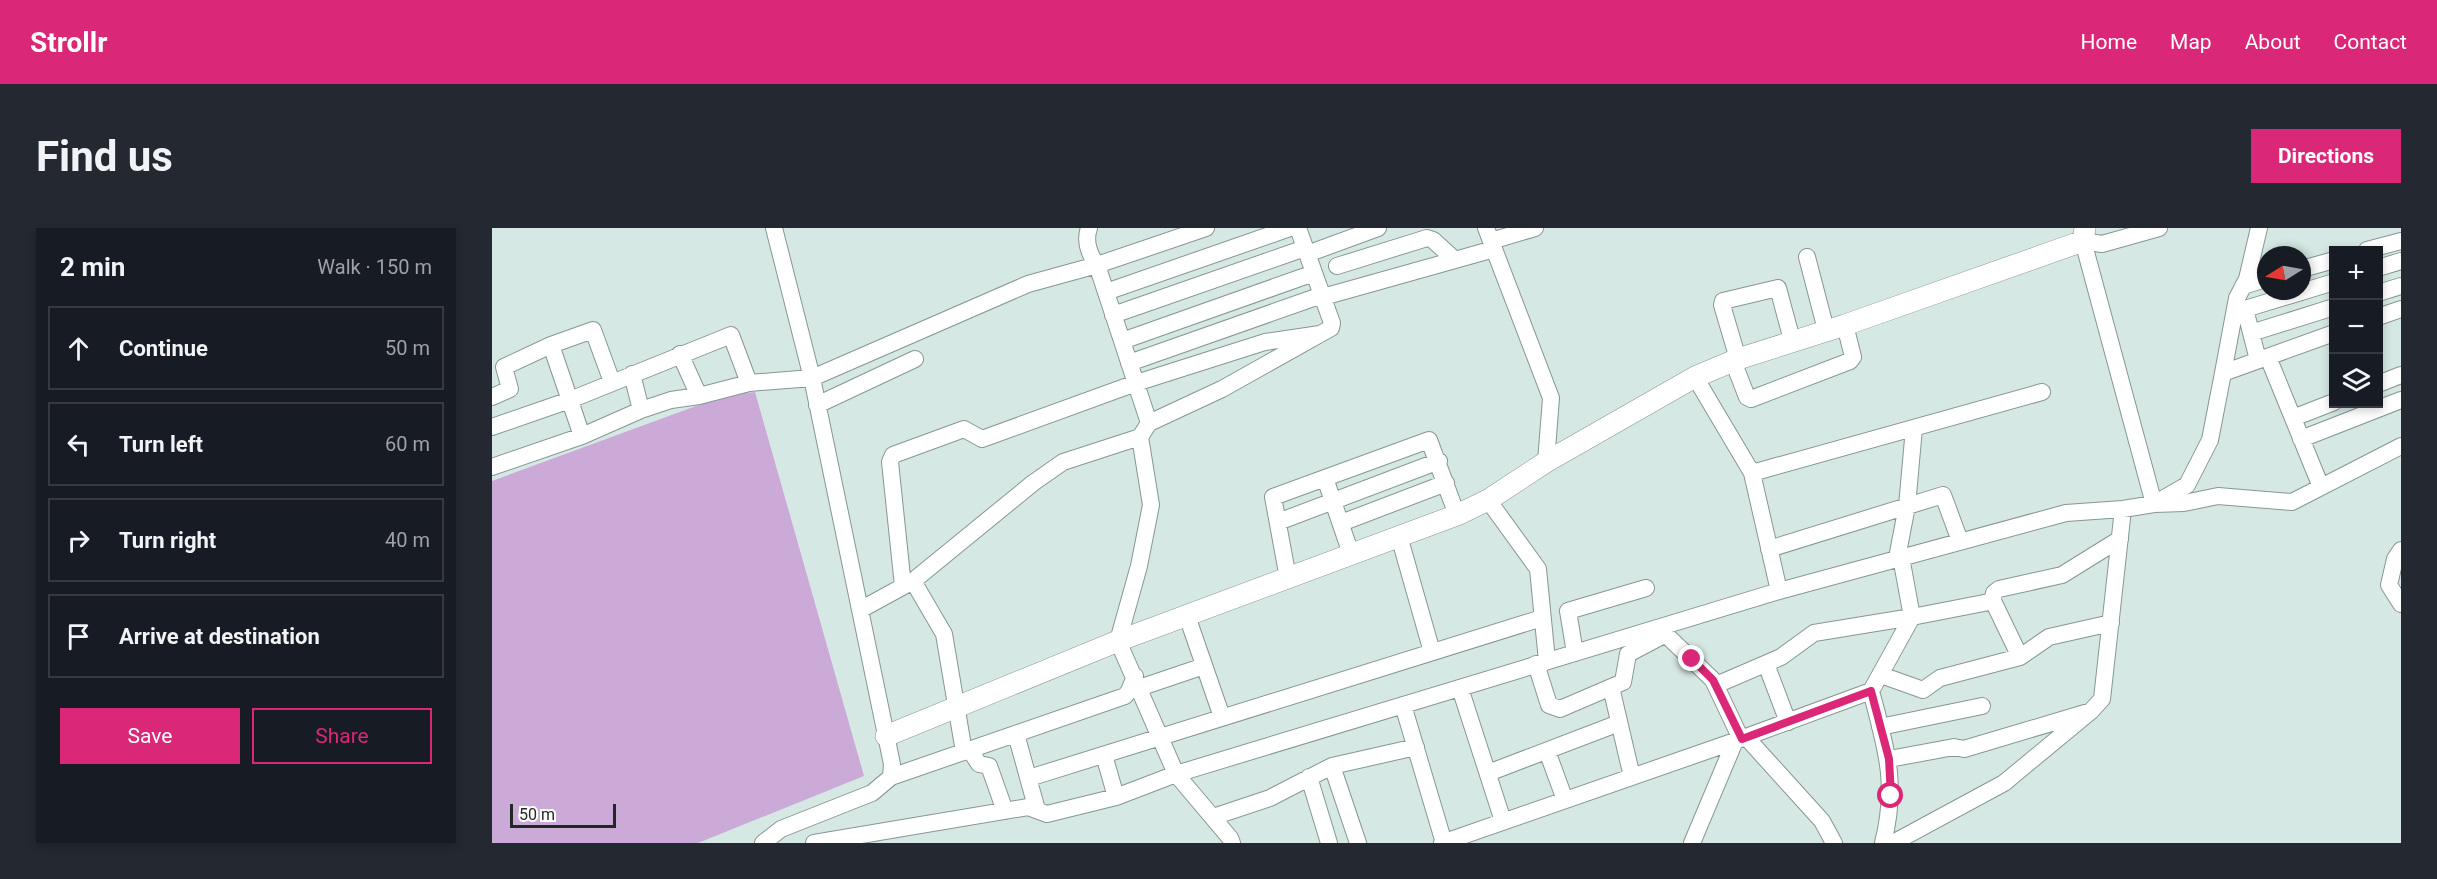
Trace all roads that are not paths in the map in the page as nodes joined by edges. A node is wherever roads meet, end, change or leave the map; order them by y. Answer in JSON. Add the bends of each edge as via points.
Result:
{"nodes":[{"id":1,"x":774,"y":228,"type":"edge"},
{"id":2,"x":1089,"y":228,"type":"edge"},
{"id":3,"x":1206,"y":228,"type":"edge"},
{"id":4,"x":1290,"y":228,"type":"edge"},
{"id":5,"x":1298,"y":228,"type":"edge"},
{"id":6,"x":1378,"y":228,"type":"edge"},
{"id":7,"x":1535,"y":228,"type":"edge"},
{"id":8,"x":2159,"y":228,"type":"edge"},
{"id":9,"x":2259,"y":228,"type":"edge"},
{"id":10,"x":1347,"y":233,"type":"edge"},
{"id":11,"x":2084,"y":234,"type":"edge"},
{"id":12,"x":1490,"y":239,"type":"edge"},
{"id":13,"x":2401,"y":241,"type":"edge"},
{"id":14,"x":2382,"y":246,"type":"edge"},
{"id":15,"x":1306,"y":251,"type":"junction"},
{"id":16,"x":1807,"y":257,"type":"dead end"},
{"id":17,"x":1455,"y":260,"type":"junction"},
{"id":18,"x":2329,"y":261,"type":"edge"},
{"id":19,"x":2401,"y":261,"type":"edge"},
{"id":20,"x":1097,"y":265,"type":"junction"},
{"id":21,"x":1337,"y":266,"type":"dead end"},
{"id":22,"x":2311,"y":266,"type":"edge"},
{"id":23,"x":2383,"y":267,"type":"edge"},
{"id":24,"x":1314,"y":273,"type":"junction"},
{"id":25,"x":2257,"y":282,"type":"edge"},
{"id":26,"x":2329,"y":284,"type":"edge"},
{"id":27,"x":2243,"y":286,"type":"junction"},
{"id":28,"x":2401,"y":286,"type":"edge"},
{"id":29,"x":1106,"y":292,"type":"junction"},
{"id":30,"x":2383,"y":292,"type":"edge"},
{"id":31,"x":1322,"y":296,"type":"junction"},
{"id":32,"x":2329,"y":309,"type":"edge"},
{"id":33,"x":2401,"y":309,"type":"edge"},
{"id":34,"x":1113,"y":315,"type":"junction"},
{"id":35,"x":2383,"y":316,"type":"edge"},
{"id":36,"x":1189,"y":317,"type":"junction"},
{"id":37,"x":1836,"y":327,"type":"junction"},
{"id":38,"x":2251,"y":333,"type":"junction"},
{"id":39,"x":1320,"y":334,"type":"junction"},
{"id":40,"x":2329,"y":335,"type":"edge"},
{"id":41,"x":1197,"y":339,"type":"junction"},
{"id":42,"x":1792,"y":340,"type":"junction"},
{"id":43,"x":1122,"y":341,"type":"junction"},
{"id":44,"x":552,"y":345,"type":"junction"},
{"id":45,"x":680,"y":354,"type":"junction"},
{"id":46,"x":915,"y":359,"type":"dead end"},
{"id":47,"x":2263,"y":359,"type":"junction"},
{"id":48,"x":1736,"y":360,"type":"junction"},
{"id":49,"x":1129,"y":363,"type":"junction"},
{"id":50,"x":2223,"y":373,"type":"junction"},
{"id":51,"x":632,"y":374,"type":"junction"},
{"id":52,"x":2401,"y":375,"type":"edge"},
{"id":53,"x":1695,"y":377,"type":"junction"},
{"id":54,"x":812,"y":378,"type":"junction"},
{"id":55,"x":612,"y":382,"type":"junction"},
{"id":56,"x":2383,"y":382,"type":"edge"},
{"id":57,"x":749,"y":383,"type":"junction"},
{"id":58,"x":1136,"y":383,"type":"junction"},
{"id":59,"x":2042,"y":392,"type":"dead end"},
{"id":60,"x":699,"y":396,"type":"junction"},
{"id":61,"x":492,"y":397,"type":"edge"},
{"id":62,"x":570,"y":400,"type":"junction"},
{"id":63,"x":2401,"y":400,"type":"edge"},
{"id":64,"x":2329,"y":404,"type":"edge"},
{"id":65,"x":818,"y":405,"type":"junction"},
{"id":66,"x":641,"y":410,"type":"junction"},
{"id":67,"x":2293,"y":418,"type":"junction"},
{"id":68,"x":492,"y":427,"type":"edge"},
{"id":69,"x":1914,"y":428,"type":"junction"},
{"id":70,"x":1144,"y":430,"type":"junction"},
{"id":71,"x":582,"y":436,"type":"junction"},
{"id":72,"x":2301,"y":439,"type":"junction"},
{"id":73,"x":2401,"y":446,"type":"edge"},
{"id":74,"x":1439,"y":461,"type":"junction"},
{"id":75,"x":1546,"y":462,"type":"junction"},
{"id":76,"x":492,"y":466,"type":"edge"},
{"id":77,"x":1752,"y":473,"type":"junction"},
{"id":78,"x":1325,"y":478,"type":"junction"},
{"id":79,"x":1446,"y":483,"type":"junction"},
{"id":80,"x":2321,"y":487,"type":"junction"},
{"id":81,"x":1488,"y":500,"type":"junction"},
{"id":82,"x":1334,"y":501,"type":"junction"},
{"id":83,"x":2154,"y":504,"type":"junction"},
{"id":84,"x":1907,"y":506,"type":"junction"},
{"id":85,"x":2123,"y":509,"type":"junction"},
{"id":86,"x":1456,"y":515,"type":"junction"},
{"id":87,"x":1278,"y":522,"type":"junction"},
{"id":88,"x":1341,"y":523,"type":"junction"},
{"id":89,"x":1399,"y":536,"type":"junction"},
{"id":90,"x":2120,"y":539,"type":"junction"},
{"id":91,"x":1960,"y":541,"type":"junction"},
{"id":92,"x":1769,"y":549,"type":"junction"},
{"id":93,"x":2401,"y":550,"type":"edge"},
{"id":94,"x":1351,"y":554,"type":"junction"},
{"id":95,"x":1899,"y":557,"type":"junction"},
{"id":96,"x":1288,"y":578,"type":"junction"},
{"id":97,"x":908,"y":583,"type":"junction"},
{"id":98,"x":1646,"y":588,"type":"dead end"},
{"id":99,"x":1779,"y":591,"type":"junction"},
{"id":100,"x":1992,"y":602,"type":"junction"},
{"id":101,"x":2401,"y":604,"type":"edge"},
{"id":102,"x":860,"y":610,"type":"junction"},
{"id":103,"x":1187,"y":616,"type":"junction"},
{"id":104,"x":1912,"y":617,"type":"junction"},
{"id":105,"x":1542,"y":618,"type":"junction"},
{"id":106,"x":2111,"y":623,"type":"junction"},
{"id":107,"x":1662,"y":631,"type":"junction"},
{"id":108,"x":1119,"y":641,"type":"junction"},
{"id":109,"x":1432,"y":652,"type":"junction"},
{"id":110,"x":1575,"y":653,"type":"junction"},
{"id":111,"x":2020,"y":657,"type":"junction"},
{"id":112,"x":1542,"y":663,"type":"junction"},
{"id":113,"x":1766,"y":664,"type":"junction"},
{"id":114,"x":1204,"y":666,"type":"junction"},
{"id":115,"x":1881,"y":675,"type":"junction"},
{"id":116,"x":1137,"y":682,"type":"junction"},
{"id":117,"x":1716,"y":685,"type":"junction"},
{"id":118,"x":1611,"y":687,"type":"junction"},
{"id":119,"x":1460,"y":688,"type":"junction"},
{"id":120,"x":1871,"y":691,"type":"junction"},
{"id":121,"x":1403,"y":705,"type":"junction"},
{"id":122,"x":1982,"y":706,"type":"dead end"},
{"id":123,"x":956,"y":707,"type":"junction"},
{"id":124,"x":2091,"y":711,"type":"junction"},
{"id":125,"x":1222,"y":717,"type":"junction"},
{"id":126,"x":1788,"y":722,"type":"junction"},
{"id":127,"x":1619,"y":723,"type":"junction"},
{"id":128,"x":1880,"y":727,"type":"junction"},
{"id":129,"x":1016,"y":734,"type":"junction"},
{"id":130,"x":886,"y":736,"type":"junction"},
{"id":131,"x":1159,"y":737,"type":"junction"},
{"id":132,"x":1741,"y":739,"type":"junction"},
{"id":133,"x":1416,"y":747,"type":"junction"},
{"id":134,"x":967,"y":751,"type":"junction"},
{"id":135,"x":1547,"y":751,"type":"junction"},
{"id":136,"x":1104,"y":755,"type":"junction"},
{"id":137,"x":1889,"y":759,"type":"junction"},
{"id":138,"x":1332,"y":766,"type":"junction"},
{"id":139,"x":1488,"y":773,"type":"junction"},
{"id":140,"x":1176,"y":774,"type":"junction"},
{"id":141,"x":891,"y":777,"type":"junction"},
{"id":142,"x":1310,"y":777,"type":"junction"},
{"id":143,"x":1632,"y":777,"type":"junction"},
{"id":144,"x":1029,"y":778,"type":"junction"},
{"id":145,"x":1116,"y":797,"type":"junction"},
{"id":146,"x":1565,"y":800,"type":"junction"},
{"id":147,"x":1037,"y":810,"type":"junction"},
{"id":148,"x":1005,"y":811,"type":"junction"},
{"id":149,"x":1213,"y":817,"type":"junction"},
{"id":150,"x":1503,"y":821,"type":"junction"},
{"id":151,"x":763,"y":843,"type":"edge"},
{"id":152,"x":814,"y":843,"type":"edge"},
{"id":153,"x":1232,"y":843,"type":"edge"},
{"id":154,"x":1329,"y":843,"type":"edge"},
{"id":155,"x":1358,"y":843,"type":"edge"},
{"id":156,"x":1443,"y":843,"type":"edge"},
{"id":157,"x":1692,"y":843,"type":"edge"},
{"id":158,"x":1834,"y":843,"type":"edge"},
{"id":159,"x":1883,"y":843,"type":"edge"},
{"id":160,"x":1893,"y":843,"type":"edge"}],
"edges":[{"from":1,"to":54,"type":"street"},
{"from":2,"to":20,"type":"street","via":[[1089,253]]},
{"from":3,"to":20,"type":"street"},
{"from":4,"to":29,"type":"street"},
{"from":5,"to":15,"type":"street"},
{"from":6,"to":10,"type":"street"},
{"from":7,"to":12,"type":"street"},
{"from":8,"to":11,"type":"street","via":[[2102,243]]},
{"from":9,"to":27,"type":"street"},
{"from":10,"to":15,"type":"street"},
{"from":11,"to":37,"type":"street"},
{"from":11,"to":83,"type":"street"},
{"from":12,"to":17,"type":"street"},
{"from":12,"to":75,"type":"street","via":[[1551,398]]},
{"from":13,"to":14,"type":"street"},
{"from":15,"to":24,"type":"street"},
{"from":15,"to":34,"type":"street"},
{"from":16,"to":37,"type":"street"},
{"from":17,"to":21,"type":"street","via":[[1427,238]]},
{"from":17,"to":31,"type":"street"},
{"from":18,"to":22,"type":"street"},
{"from":19,"to":23,"type":"street"},
{"from":20,"to":29,"type":"street"},
{"from":20,"to":54,"type":"street","via":[[1028,284]]},
{"from":24,"to":31,"type":"street"},
{"from":24,"to":36,"type":"street"},
{"from":25,"to":27,"type":"street"},
{"from":26,"to":38,"type":"street","via":[[2245,309]]},
{"from":27,"to":50,"type":"street","via":[[2237,298]]},
{"from":28,"to":30,"type":"street"},
{"from":29,"to":34,"type":"street"},
{"from":31,"to":39,"type":"street","via":[[1332,326]]},
{"from":31,"to":41,"type":"street"},
{"from":32,"to":38,"type":"street"},
{"from":33,"to":35,"type":"street"},
{"from":34,"to":43,"type":"street"},
{"from":36,"to":41,"type":"street"},
{"from":36,"to":43,"type":"street"},
{"from":37,"to":42,"type":"street"},
{"from":37,"to":48,"type":"street","via":[[1853,357],[1850,361],[1751,399],[1747,397]]},
{"from":38,"to":47,"type":"street"},
{"from":39,"to":58,"type":"street","via":[[1265,342]]},
{"from":39,"to":70,"type":"street"},
{"from":40,"to":47,"type":"street"},
{"from":41,"to":49,"type":"street"},
{"from":42,"to":48,"type":"street"},
{"from":42,"to":48,"type":"street","via":[[1778,288],[1724,301]]},
{"from":43,"to":49,"type":"street"},
{"from":44,"to":55,"type":"street","via":[[593,330]]},
{"from":44,"to":61,"type":"street","via":[[504,367],[510,388]]},
{"from":44,"to":62,"type":"street"},
{"from":45,"to":51,"type":"street"},
{"from":45,"to":57,"type":"street","via":[[731,335]]},
{"from":45,"to":60,"type":"street"},
{"from":46,"to":65,"type":"street"},
{"from":47,"to":50,"type":"street"},
{"from":47,"to":67,"type":"street"},
{"from":48,"to":53,"type":"street"},
{"from":49,"to":58,"type":"street"},
{"from":50,"to":83,"type":"street","via":[[2210,441],[2187,485]]},
{"from":51,"to":55,"type":"street"},
{"from":51,"to":66,"type":"street"},
{"from":52,"to":56,"type":"street"},
{"from":53,"to":75,"type":"street"},
{"from":53,"to":77,"type":"street"},
{"from":54,"to":57,"type":"street"},
{"from":54,"to":65,"type":"street"},
{"from":55,"to":62,"type":"street"},
{"from":57,"to":60,"type":"street"},
{"from":58,"to":70,"type":"street"},
{"from":58,"to":97,"type":"street","via":[[982,439],[964,429],[893,455]]},
{"from":59,"to":69,"type":"street"},
{"from":60,"to":66,"type":"street"},
{"from":62,"to":68,"type":"street"},
{"from":62,"to":71,"type":"street"},
{"from":63,"to":72,"type":"street"},
{"from":64,"to":67,"type":"street"},
{"from":65,"to":102,"type":"street"},
{"from":66,"to":71,"type":"street"},
{"from":67,"to":72,"type":"street"},
{"from":69,"to":77,"type":"street"},
{"from":69,"to":84,"type":"street"},
{"from":70,"to":97,"type":"street","via":[[1063,462]]},
{"from":70,"to":108,"type":"street","via":[[1151,505]]},
{"from":71,"to":76,"type":"street"},
{"from":72,"to":80,"type":"street"},
{"from":73,"to":80,"type":"street"},
{"from":74,"to":78,"type":"street","via":[[1429,440]]},
{"from":74,"to":79,"type":"street"},
{"from":74,"to":82,"type":"street"},
{"from":75,"to":81,"type":"street"},
{"from":77,"to":92,"type":"street"},
{"from":78,"to":82,"type":"street"},
{"from":78,"to":87,"type":"street","via":[[1273,497]]},
{"from":79,"to":86,"type":"street"},
{"from":79,"to":88,"type":"street"},
{"from":80,"to":83,"type":"street","via":[[2292,502],[2218,496]]},
{"from":81,"to":86,"type":"street"},
{"from":81,"to":105,"type":"street","via":[[1538,569]]},
{"from":82,"to":87,"type":"street"},
{"from":82,"to":88,"type":"street"},
{"from":83,"to":85,"type":"street"},
{"from":84,"to":91,"type":"street","via":[[1943,495]]},
{"from":84,"to":92,"type":"street"},
{"from":84,"to":95,"type":"street"},
{"from":85,"to":90,"type":"street"},
{"from":85,"to":91,"type":"street","via":[[2066,513]]},
{"from":86,"to":89,"type":"street"},
{"from":87,"to":96,"type":"street"},
{"from":88,"to":94,"type":"street"},
{"from":89,"to":94,"type":"street"},
{"from":89,"to":109,"type":"street"},
{"from":90,"to":100,"type":"street","via":[[2062,575],[1999,589]]},
{"from":90,"to":106,"type":"street"},
{"from":91,"to":95,"type":"street"},
{"from":92,"to":99,"type":"street"},
{"from":93,"to":101,"type":"street","via":[[2389,585]]},
{"from":94,"to":96,"type":"street"},
{"from":95,"to":99,"type":"street"},
{"from":95,"to":104,"type":"street"},
{"from":96,"to":103,"type":"street"},
{"from":97,"to":102,"type":"street"},
{"from":97,"to":123,"type":"street","via":[[944,634]]},
{"from":98,"to":110,"type":"street","via":[[1568,611]]},
{"from":99,"to":107,"type":"street"},
{"from":100,"to":104,"type":"street"},
{"from":100,"to":111,"type":"street"},
{"from":102,"to":130,"type":"street"},
{"from":103,"to":108,"type":"street"},
{"from":103,"to":114,"type":"street"},
{"from":104,"to":113,"type":"street","via":[[1814,633]]},
{"from":104,"to":115,"type":"street"},
{"from":105,"to":109,"type":"street"},
{"from":105,"to":112,"type":"street"},
{"from":106,"to":111,"type":"street","via":[[2049,637]]},
{"from":106,"to":124,"type":"street","via":[[2103,696]]},
{"from":107,"to":110,"type":"street"},
{"from":107,"to":117,"type":"street"},
{"from":107,"to":118,"type":"street","via":[[1629,654],[1624,681]]},
{"from":108,"to":116,"type":"street"},
{"from":108,"to":123,"type":"street"},
{"from":109,"to":125,"type":"street"},
{"from":110,"to":112,"type":"street"},
{"from":111,"to":115,"type":"street","via":[[1940,678],[1923,690]]},
{"from":112,"to":118,"type":"street","via":[[1549,705],[1556,709]]},
{"from":112,"to":119,"type":"street"},
{"from":113,"to":117,"type":"street"},
{"from":113,"to":126,"type":"street"},
{"from":114,"to":116,"type":"street"},
{"from":114,"to":125,"type":"street"},
{"from":115,"to":120,"type":"street"},
{"from":116,"to":129,"type":"street","via":[[1125,696]]},
{"from":116,"to":131,"type":"street"},
{"from":117,"to":132,"type":"street"},
{"from":118,"to":127,"type":"street"},
{"from":119,"to":121,"type":"street"},
{"from":119,"to":139,"type":"street"},
{"from":120,"to":126,"type":"street"},
{"from":120,"to":128,"type":"street"},
{"from":121,"to":133,"type":"street"},
{"from":121,"to":140,"type":"street"},
{"from":122,"to":128,"type":"street"},
{"from":123,"to":130,"type":"street"},
{"from":123,"to":134,"type":"street"},
{"from":124,"to":137,"type":"street","via":[[1964,749],[1953,747]]},
{"from":124,"to":160,"type":"street","via":[[2004,783]]},
{"from":125,"to":131,"type":"street"},
{"from":126,"to":132,"type":"street"},
{"from":127,"to":135,"type":"street"},
{"from":127,"to":143,"type":"street"},
{"from":128,"to":137,"type":"street"},
{"from":129,"to":134,"type":"street"},
{"from":129,"to":144,"type":"street"},
{"from":130,"to":141,"type":"street"},
{"from":131,"to":136,"type":"street"},
{"from":131,"to":140,"type":"street"},
{"from":132,"to":143,"type":"street"},
{"from":132,"to":157,"type":"street"},
{"from":132,"to":158,"type":"street","via":[[1822,821]]},
{"from":133,"to":138,"type":"street"},
{"from":133,"to":156,"type":"street"},
{"from":134,"to":141,"type":"street"},
{"from":134,"to":148,"type":"street","via":[[979,764],[989,766]]},
{"from":135,"to":139,"type":"street"},
{"from":135,"to":146,"type":"street"},
{"from":136,"to":144,"type":"street"},
{"from":136,"to":145,"type":"street"},
{"from":137,"to":159,"type":"street","via":[[1890,817]]},
{"from":138,"to":142,"type":"street"},
{"from":138,"to":155,"type":"street"},
{"from":139,"to":150,"type":"street"},
{"from":140,"to":145,"type":"street"},
{"from":140,"to":149,"type":"street"},
{"from":141,"to":151,"type":"street","via":[[872,793],[782,829]]},
{"from":142,"to":149,"type":"street","via":[[1270,798]]},
{"from":142,"to":154,"type":"street"},
{"from":143,"to":146,"type":"street"},
{"from":144,"to":147,"type":"street"},
{"from":145,"to":147,"type":"street","via":[[1047,814]]},
{"from":146,"to":150,"type":"street"},
{"from":147,"to":148,"type":"street","via":[[1028,807]]},
{"from":148,"to":152,"type":"street"},
{"from":149,"to":153,"type":"street"},
{"from":150,"to":156,"type":"street"}]}
